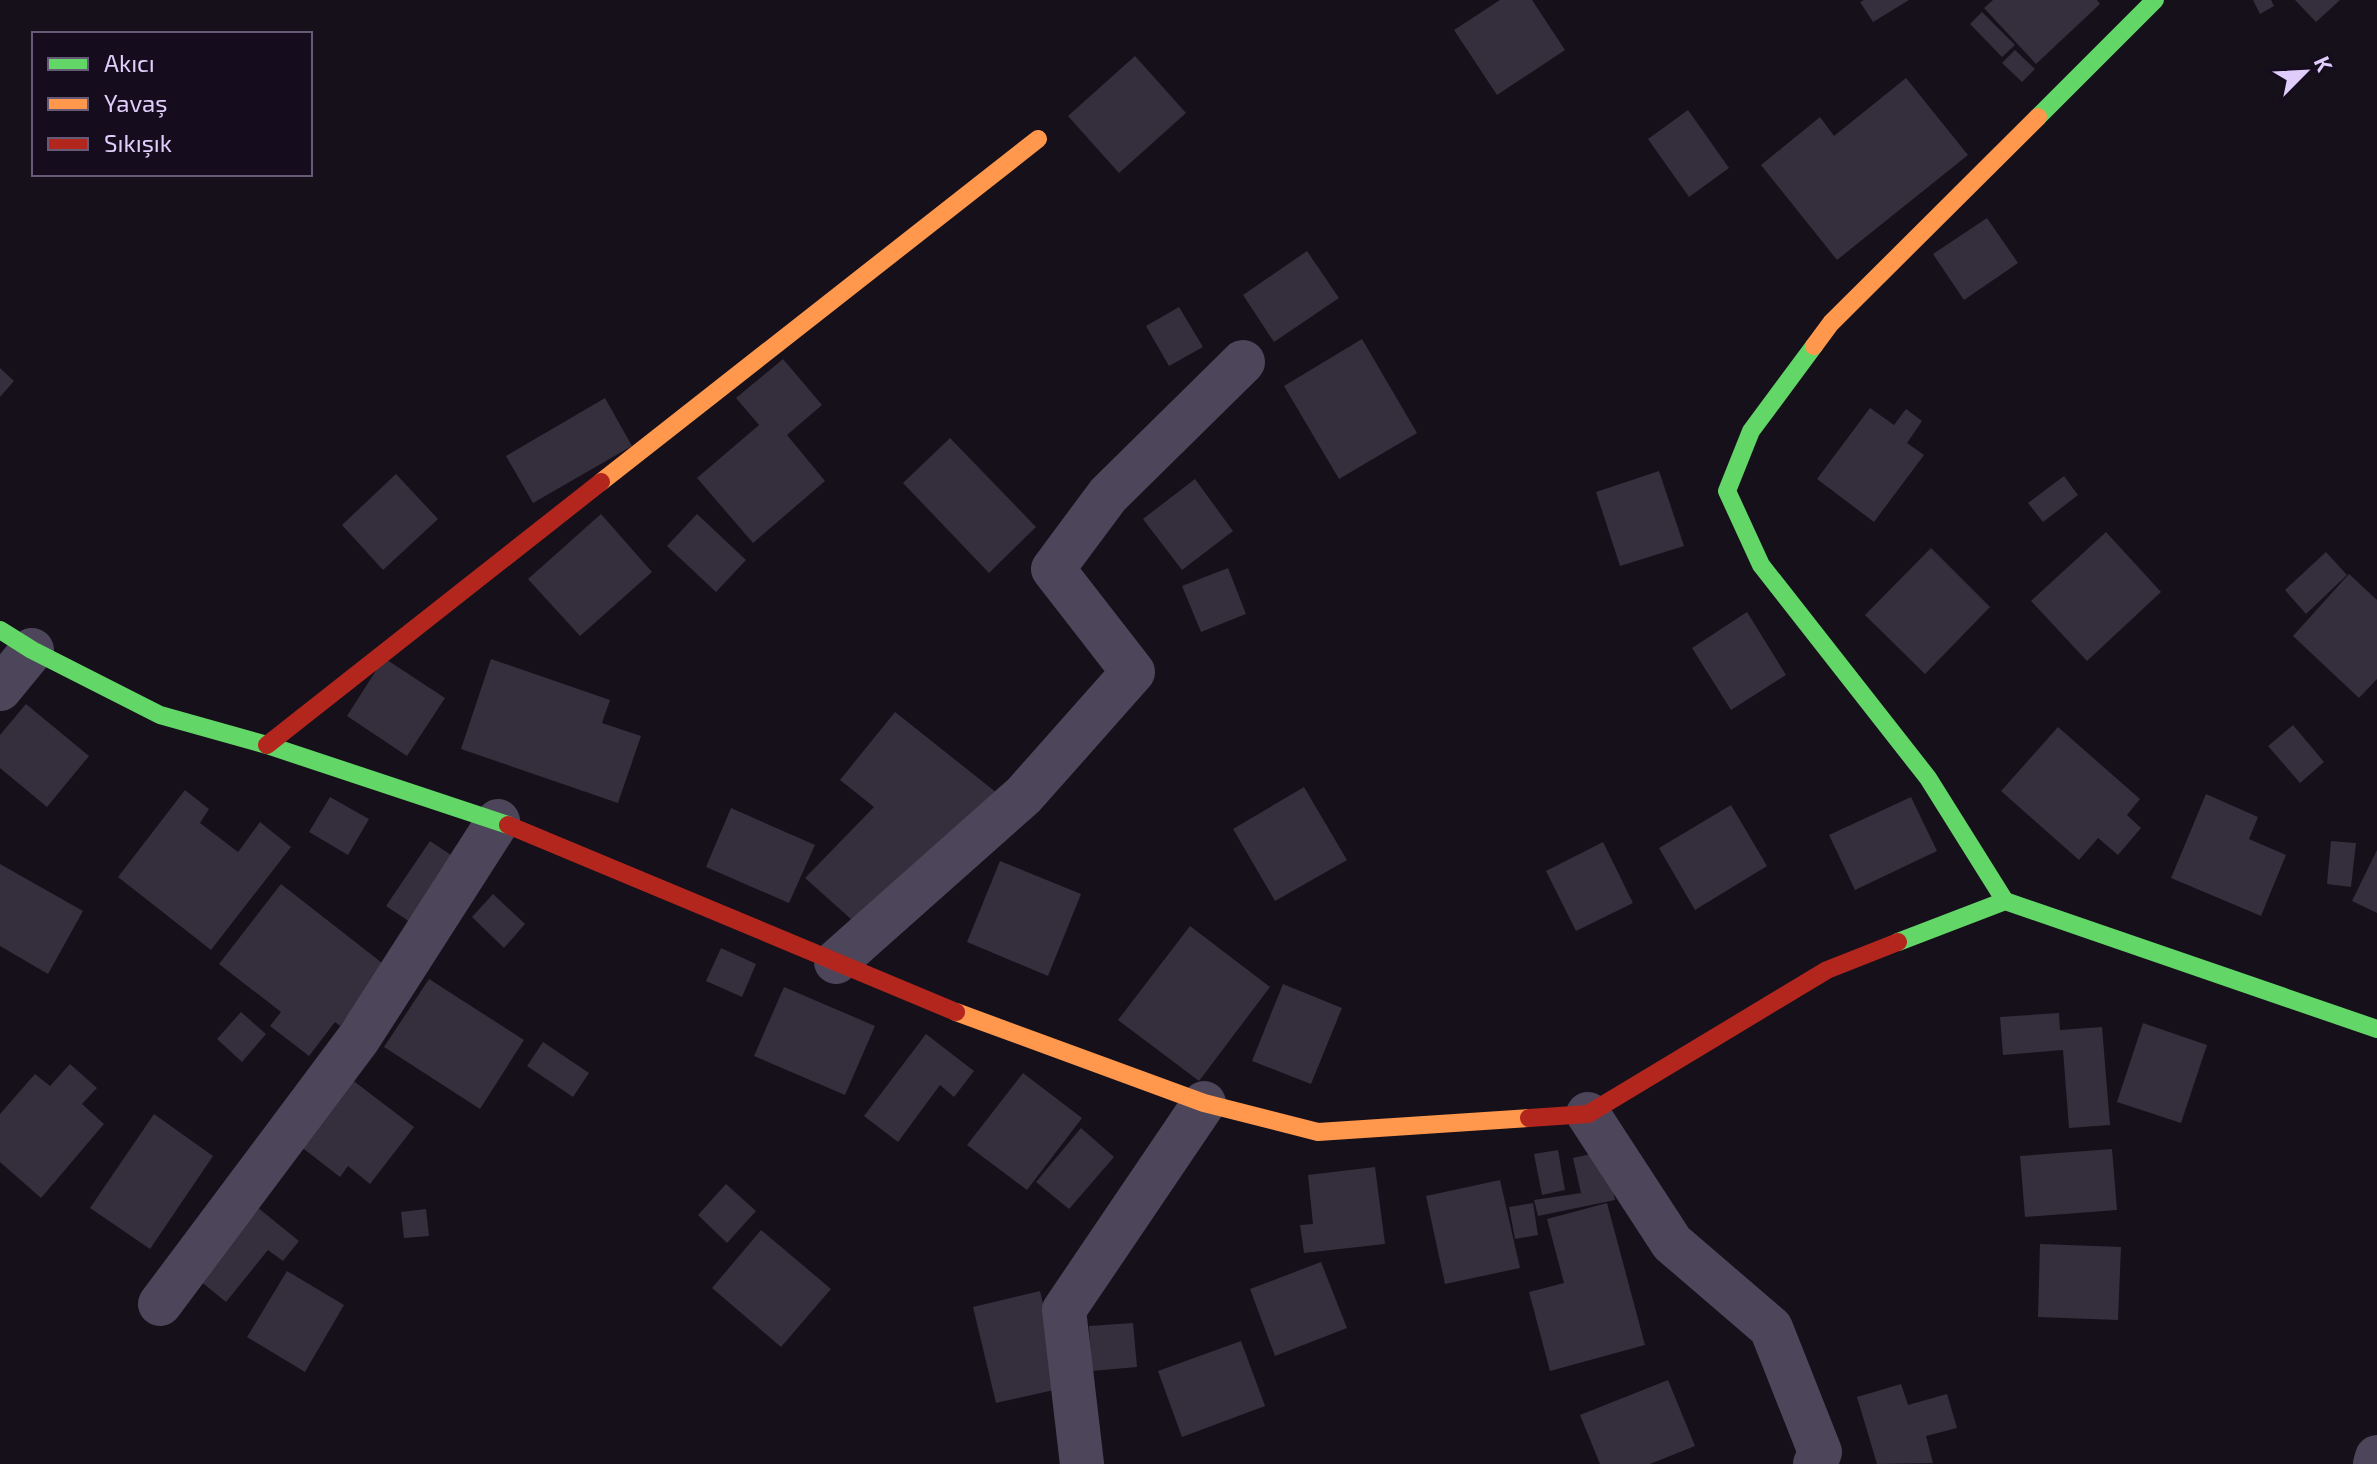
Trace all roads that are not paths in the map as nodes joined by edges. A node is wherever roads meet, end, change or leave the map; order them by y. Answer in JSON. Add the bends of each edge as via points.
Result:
{"nodes":[{"id":1,"x":2155,"y":0,"type":"edge"},
{"id":2,"x":1038,"y":139,"type":"dead end"},
{"id":3,"x":1243,"y":362,"type":"dead end"},
{"id":4,"x":16,"y":640,"type":"edge"},
{"id":5,"x":0,"y":689,"type":"edge"},
{"id":6,"x":267,"y":745,"type":"junction"},
{"id":7,"x":498,"y":821,"type":"junction"},
{"id":8,"x":2005,"y":901,"type":"junction"},
{"id":9,"x":836,"y":962,"type":"junction"},
{"id":10,"x":2377,"y":1029,"type":"edge"},
{"id":11,"x":1204,"y":1103,"type":"junction"},
{"id":12,"x":1588,"y":1114,"type":"junction"},
{"id":13,"x":160,"y":1304,"type":"dead end"},
{"id":14,"x":2377,"y":1457,"type":"edge"},
{"id":15,"x":1082,"y":1464,"type":"edge"},
{"id":16,"x":1815,"y":1464,"type":"edge"},
{"id":17,"x":2375,"y":1464,"type":"edge"}],
"edges":[{"from":1,"to":8,"type":"street","via":[[1831,323],[1751,431],[1727,491],[1761,565],[1928,778]]},
{"from":2,"to":6,"type":"street"},
{"from":3,"to":9,"type":"street","via":[[1108,495],[1053,569],[1133,672],[1024,795]]},
{"from":4,"to":5,"type":"street"},
{"from":4,"to":6,"type":"street","via":[[160,715]]},
{"from":6,"to":7,"type":"street"},
{"from":7,"to":9,"type":"street"},
{"from":7,"to":13,"type":"street","via":[[359,1038]]},
{"from":8,"to":10,"type":"street"},
{"from":8,"to":12,"type":"street","via":[[1827,970]]},
{"from":9,"to":11,"type":"street","via":[[988,1026]]},
{"from":11,"to":12,"type":"street","via":[[1318,1132]]},
{"from":11,"to":15,"type":"street","via":[[1064,1310]]},
{"from":12,"to":16,"type":"street","via":[[1672,1243],[1771,1328],[1820,1452]]},
{"from":14,"to":17,"type":"street"}]}
